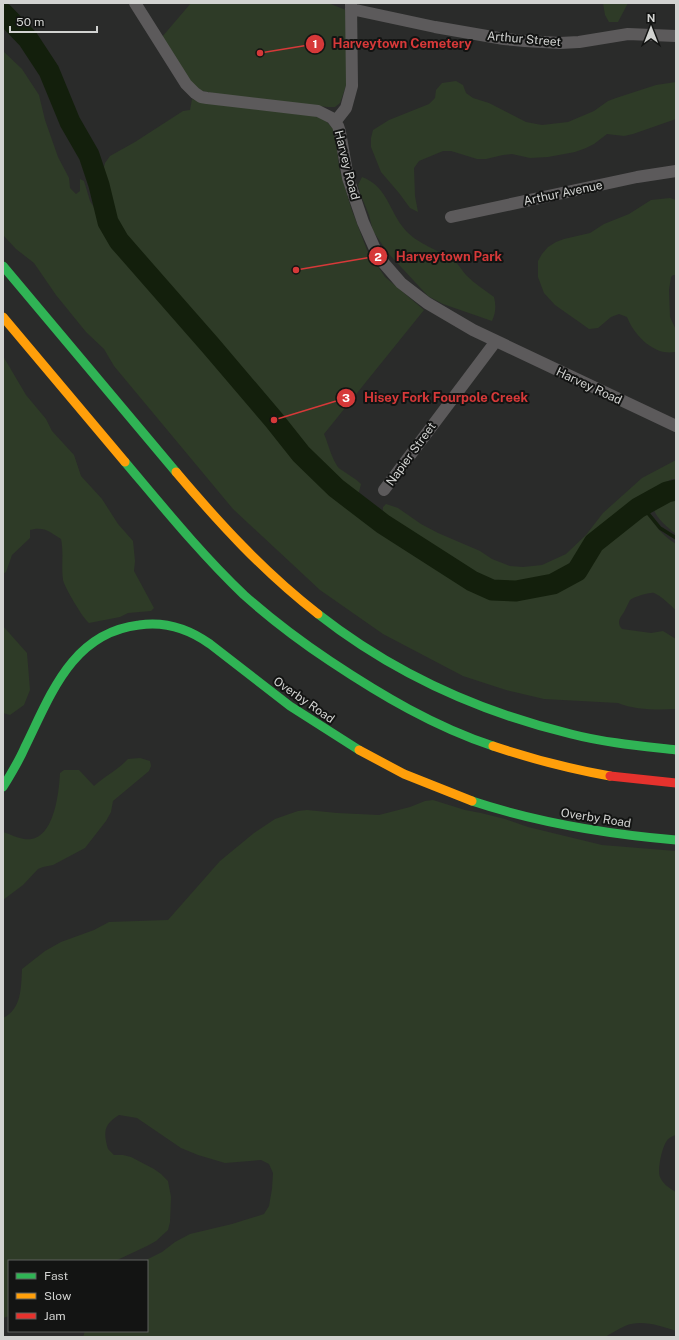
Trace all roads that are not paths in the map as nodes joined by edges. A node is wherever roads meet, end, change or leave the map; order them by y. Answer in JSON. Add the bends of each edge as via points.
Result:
{"nodes":[{"id":1,"x":135,"y":3,"type":"edge"},
{"id":2,"x":351,"y":6,"type":"edge"},
{"id":3,"x":676,"y":36,"type":"edge"},
{"id":4,"x":335,"y":122,"type":"junction"},
{"id":5,"x":676,"y":170,"type":"edge"},
{"id":6,"x":451,"y":217,"type":"dead end"},
{"id":7,"x":3,"y":266,"type":"edge"},
{"id":8,"x":3,"y":317,"type":"edge"},
{"id":9,"x":496,"y":341,"type":"junction"},
{"id":10,"x":676,"y":426,"type":"edge"},
{"id":11,"x":384,"y":490,"type":"dead end"},
{"id":12,"x":676,"y":750,"type":"edge"},
{"id":13,"x":676,"y":783,"type":"edge"},
{"id":14,"x":3,"y":787,"type":"edge"},
{"id":15,"x":676,"y":840,"type":"edge"}],
"edges":[{"from":1,"to":4,"type":"street","name":"Harvey Road","via":[[186,84],[200,97],[318,111]]},
{"from":2,"to":3,"type":"street","name":"Arthur Street","via":[[504,40],[539,43],[579,42],[628,34]]},
{"from":2,"to":4,"type":"street","via":[[352,86],[346,108]]},
{"from":4,"to":9,"type":"street","name":"Harvey Road","via":[[340,132],[352,189],[369,238],[381,260],[401,284],[427,303]]},
{"from":5,"to":6,"type":"street","name":"Arthur Avenue"},
{"from":7,"to":12,"type":"main road","via":[[211,513],[262,567],[324,619],[396,667],[433,686],[499,713],[591,740]]},
{"from":8,"to":13,"type":"main road","via":[[151,494],[234,585],[299,640],[351,676],[422,717],[462,735],[502,750],[582,772],[624,779]]},
{"from":9,"to":10,"type":"street","name":"Harvey Road"},
{"from":9,"to":11,"type":"street","name":"Napier Street"},
{"from":14,"to":15,"type":"main road","name":"Overby Road","via":[[52,691],[82,651],[106,634],[120,628],[134,625],[164,625],[181,628],[202,638],[307,718],[417,780],[467,799],[550,822]]}]}
